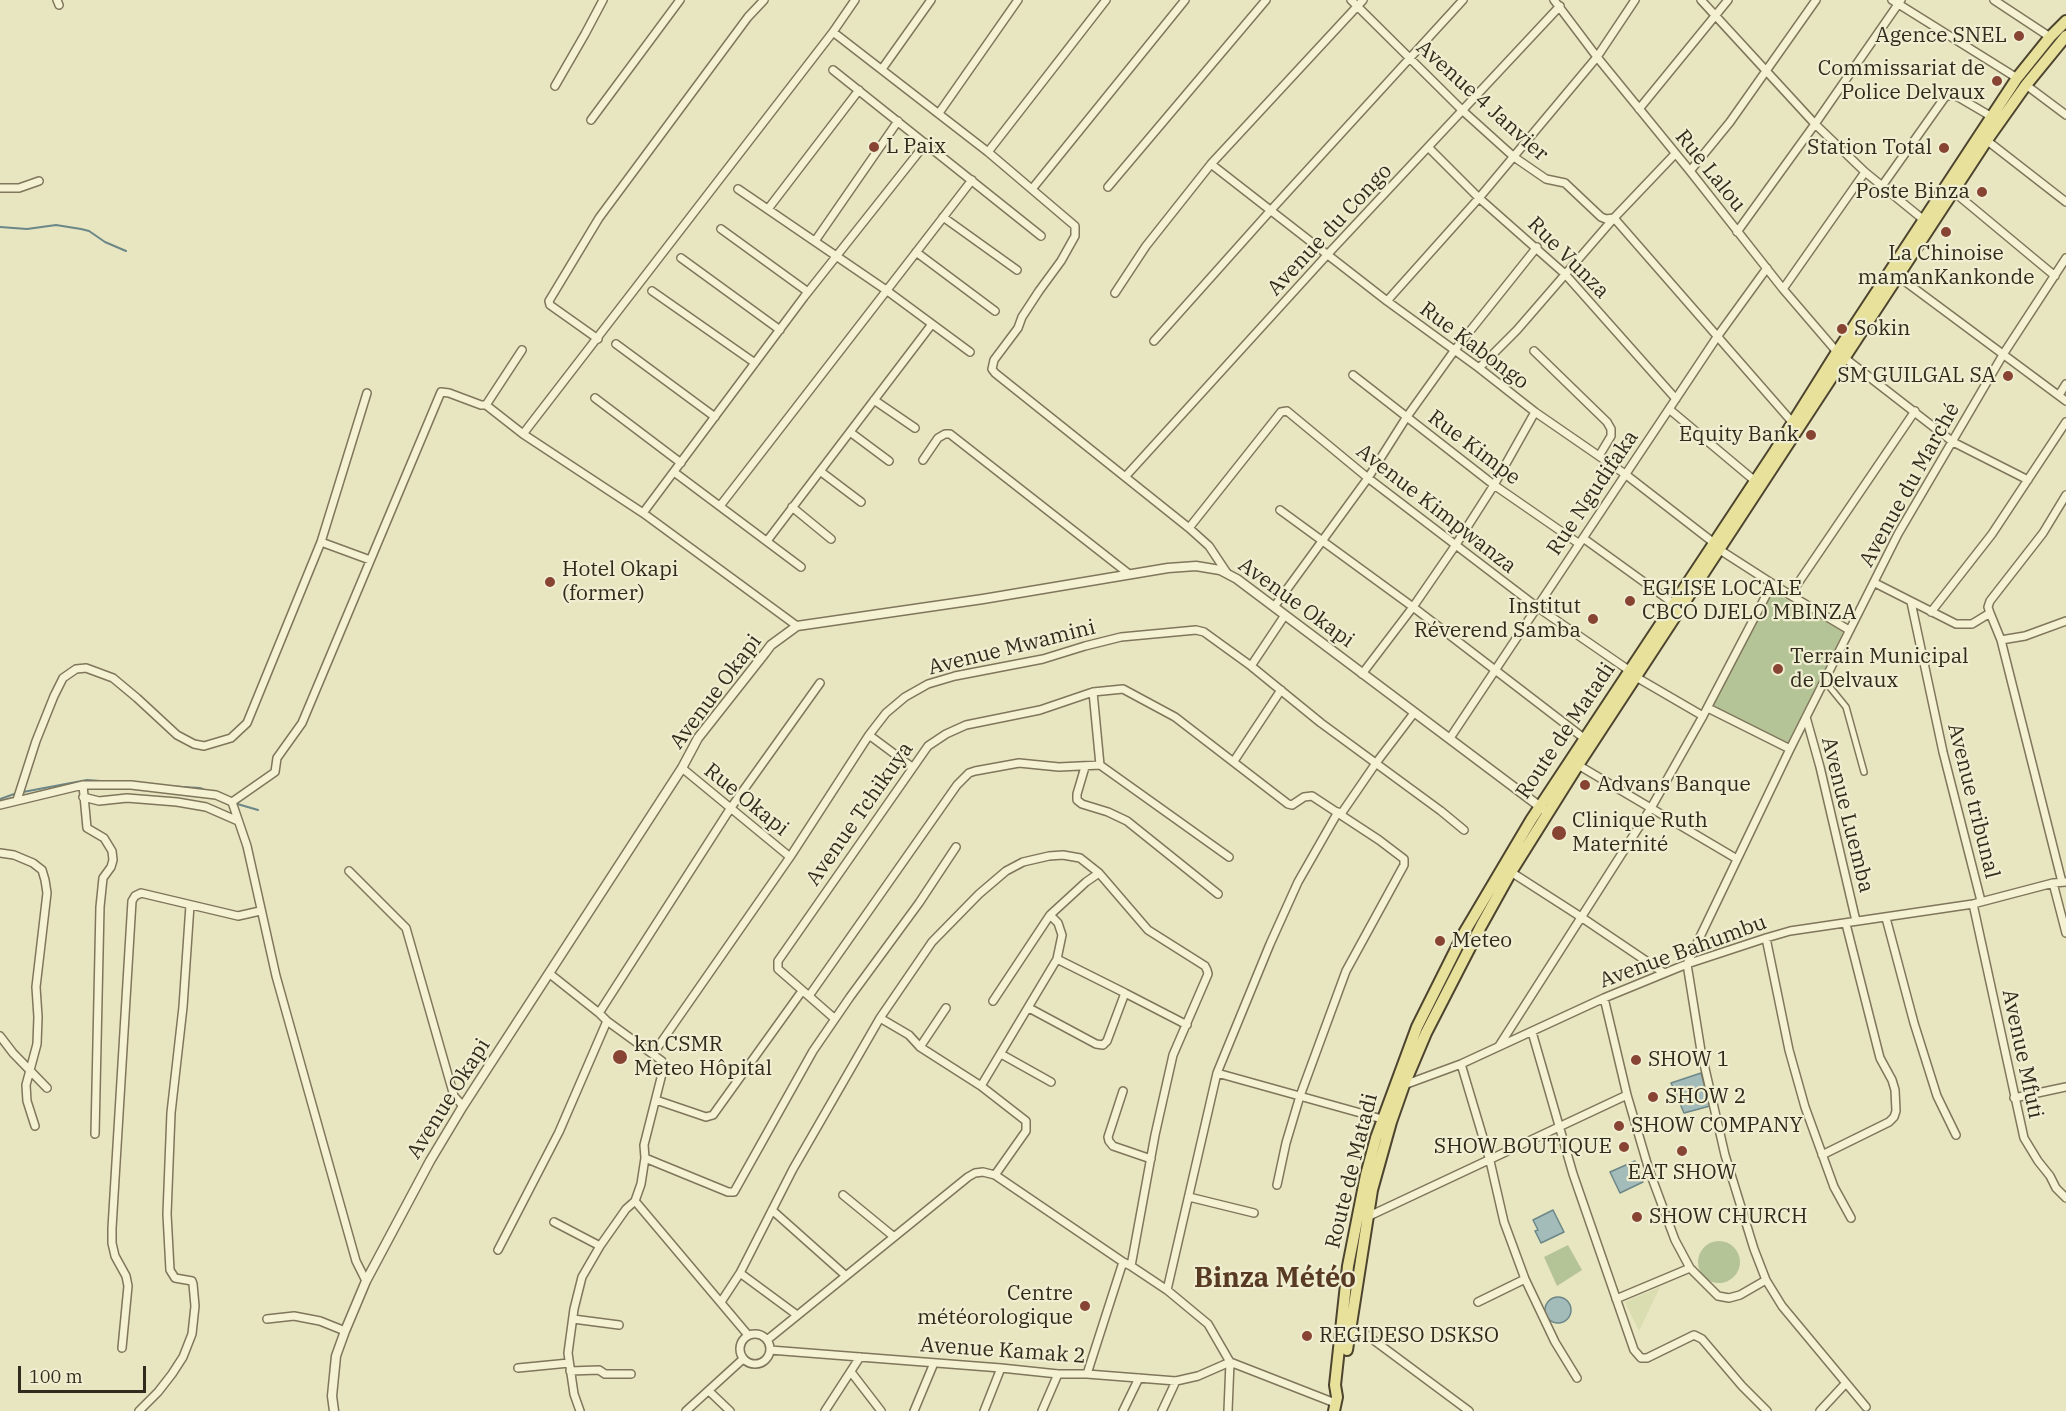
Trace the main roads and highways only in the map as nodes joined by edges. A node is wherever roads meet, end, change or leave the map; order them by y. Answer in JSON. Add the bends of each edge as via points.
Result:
{"nodes":[{"id":1,"x":2066,"y":21,"type":"edge"},
{"id":2,"x":2060,"y":36,"type":"edge"},
{"id":3,"x":1983,"y":137,"type":"junction"},
{"id":4,"x":1928,"y":224,"type":"junction"},
{"id":5,"x":1841,"y":355,"type":"junction"},
{"id":6,"x":1717,"y":547,"type":"junction"},
{"id":7,"x":1665,"y":624,"type":"junction"},
{"id":8,"x":1633,"y":674,"type":"junction"},
{"id":9,"x":1544,"y":809,"type":"junction"},
{"id":10,"x":1457,"y":959,"type":"junction"},
{"id":11,"x":1399,"y":1085,"type":"junction"},
{"id":12,"x":1359,"y":1236,"type":"junction"},
{"id":13,"x":1335,"y":1404,"type":"edge"}],
"edges":[{"from":1,"to":2,"type":"main road","name":"Route de Matadi"},
{"from":2,"to":3,"type":"main road","name":"Route de Matadi"},
{"from":2,"to":3,"type":"main road","name":"Route de Matadi","via":[[2017,78]]},
{"from":3,"to":4,"type":"main road","name":"Route de Matadi"},
{"from":3,"to":4,"type":"main road","name":"Route de Matadi","via":[[1954,192]]},
{"from":4,"to":5,"type":"main road","name":"Route de Matadi"},
{"from":4,"to":5,"type":"main road","name":"Route de Matadi","via":[[1899,277]]},
{"from":5,"to":6,"type":"main road","name":"Route de Matadi"},
{"from":5,"to":6,"type":"main road","name":"Route de Matadi","via":[[1755,481]]},
{"from":6,"to":7,"type":"main road","name":"Route de Matadi"},
{"from":6,"to":7,"type":"main road","name":"Route de Matadi","via":[[1673,603]]},
{"from":7,"to":8,"type":"main road","name":"Route de Matadi"},
{"from":8,"to":9,"type":"main road","name":"Route de Matadi","via":[[1585,739]]},
{"from":8,"to":9,"type":"main road","name":"Route de Matadi","via":[[1578,765]]},
{"from":9,"to":10,"type":"main road","name":"Route de Matadi","via":[[1511,872]]},
{"from":9,"to":10,"type":"main road","name":"Route de Matadi","via":[[1497,874]]},
{"from":10,"to":11,"type":"main road","name":"Route de Matadi","via":[[1426,1034]]},
{"from":11,"to":12,"type":"main road","name":"Route de Matadi"},
{"from":11,"to":12,"type":"main road","name":"Route de Matadi","via":[[1382,1119],[1366,1175]]},
{"from":12,"to":13,"type":"main road","name":"Route de Matadi","via":[[1350,1327]]},
{"from":12,"to":13,"type":"main road","name":"Route de Matadi","via":[[1348,1266]]}]}
